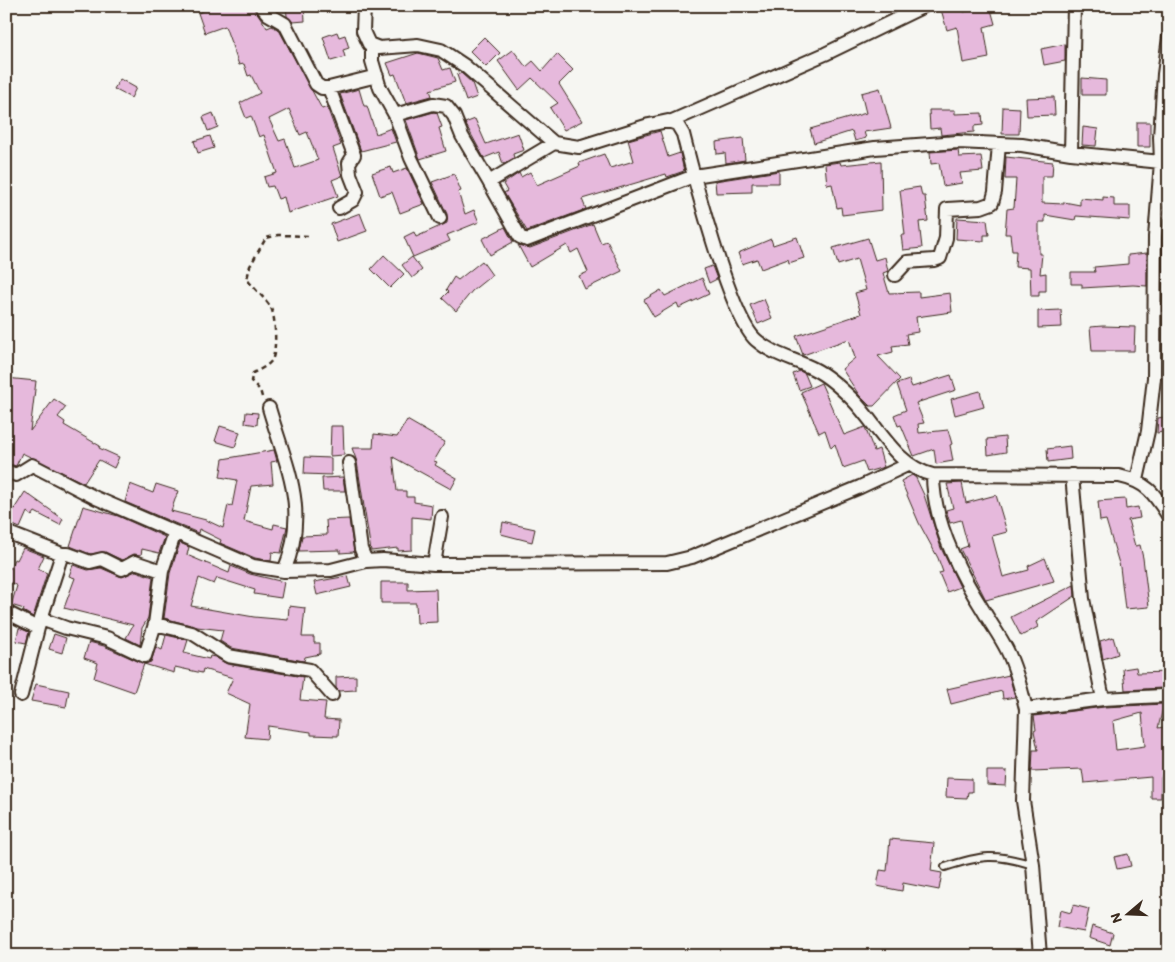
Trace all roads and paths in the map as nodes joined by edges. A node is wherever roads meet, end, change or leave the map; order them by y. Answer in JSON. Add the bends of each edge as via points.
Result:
{"nodes":[{"id":1,"x":261,"y":6,"type":"edge"},
{"id":2,"x":364,"y":6,"type":"edge"},
{"id":3,"x":924,"y":6,"type":"edge"},
{"id":4,"x":1074,"y":6,"type":"edge"},
{"id":5,"x":1169,"y":37,"type":"edge"},
{"id":6,"x":372,"y":46,"type":"junction"},
{"id":7,"x":376,"y":76,"type":"junction"},
{"id":8,"x":329,"y":88,"type":"junction"},
{"id":9,"x":395,"y":115,"type":"junction"},
{"id":10,"x":672,"y":121,"type":"junction"},
{"id":11,"x":554,"y":143,"type":"junction"},
{"id":12,"x":999,"y":144,"type":"junction"},
{"id":13,"x":1071,"y":153,"type":"junction"},
{"id":14,"x":1161,"y":162,"type":"junction"},
{"id":15,"x":694,"y":176,"type":"junction"},
{"id":16,"x":489,"y":182,"type":"junction"},
{"id":17,"x":339,"y":208,"type":"dead end"},
{"id":18,"x":440,"y":218,"type":"dead end"},
{"id":19,"x":311,"y":236,"type":"dead end"},
{"id":20,"x":895,"y":274,"type":"dead end"},
{"id":21,"x":269,"y":408,"type":"joint"},
{"id":22,"x":349,"y":463,"type":"dead end"},
{"id":23,"x":907,"y":465,"type":"junction"},
{"id":24,"x":6,"y":471,"type":"edge"},
{"id":25,"x":1072,"y":474,"type":"junction"},
{"id":26,"x":933,"y":475,"type":"junction"},
{"id":27,"x":1137,"y":480,"type":"junction"},
{"id":28,"x":442,"y":517,"type":"dead end"},
{"id":29,"x":1169,"y":517,"type":"edge"},
{"id":30,"x":6,"y":532,"type":"edge"},
{"id":31,"x":175,"y":532,"type":"junction"},
{"id":32,"x":62,"y":554,"type":"junction"},
{"id":33,"x":366,"y":561,"type":"junction"},
{"id":34,"x":434,"y":564,"type":"junction"},
{"id":35,"x":162,"y":571,"type":"junction"},
{"id":36,"x":284,"y":571,"type":"junction"},
{"id":37,"x":6,"y":612,"type":"edge"},
{"id":38,"x":39,"y":624,"type":"junction"},
{"id":39,"x":155,"y":624,"type":"junction"},
{"id":40,"x":21,"y":695,"type":"dead end"},
{"id":41,"x":332,"y":695,"type":"dead end"},
{"id":42,"x":1162,"y":696,"type":"dead end"},
{"id":43,"x":1103,"y":699,"type":"junction"},
{"id":44,"x":1026,"y":708,"type":"junction"},
{"id":45,"x":1033,"y":865,"type":"junction"},
{"id":46,"x":945,"y":867,"type":"dead end"},
{"id":47,"x":1040,"y":956,"type":"edge"}],
"edges":[{"from":1,"to":8,"type":"street","via":[[285,24],[316,84]]},
{"from":2,"to":6,"type":"street","via":[[365,37]]},
{"from":3,"to":10,"type":"street","via":[[825,54]]},
{"from":4,"to":13,"type":"street"},
{"from":5,"to":14,"type":"street","via":[[1160,137]]},
{"from":6,"to":7,"type":"street"},
{"from":6,"to":11,"type":"street","via":[[418,45],[442,50]]},
{"from":7,"to":8,"type":"street"},
{"from":7,"to":9,"type":"street"},
{"from":8,"to":17,"type":"street","via":[[354,155],[349,163],[357,192],[353,200]]},
{"from":9,"to":16,"type":"street","via":[[432,104],[446,106]]},
{"from":9,"to":18,"type":"street","via":[[411,158]]},
{"from":10,"to":11,"type":"street","via":[[579,147]]},
{"from":10,"to":15,"type":"street","via":[[683,134]]},
{"from":11,"to":16,"type":"street"},
{"from":12,"to":13,"type":"street"},
{"from":12,"to":15,"type":"street","via":[[911,144]]},
{"from":12,"to":20,"type":"street","via":[[992,203],[980,207],[947,208],[946,238],[940,258],[907,262]]},
{"from":13,"to":14,"type":"street"},
{"from":14,"to":27,"type":"street","via":[[1155,237],[1154,378],[1148,431]]},
{"from":15,"to":16,"type":"street","via":[[527,240],[520,237]]},
{"from":15,"to":23,"type":"street","via":[[725,274],[743,321],[755,339],[772,352],[815,369],[830,379],[870,417]]},
{"from":19,"to":21,"type":"path","via":[[266,238],[250,266],[247,279],[271,307],[275,330],[273,358],[268,365],[253,373],[251,380]]},
{"from":21,"to":36,"type":"street","via":[[289,466],[297,504],[292,552]]},
{"from":22,"to":33,"type":"street","via":[[361,548]]},
{"from":23,"to":26,"type":"street"},
{"from":23,"to":34,"type":"street","via":[[852,491],[684,559],[667,562]]},
{"from":24,"to":31,"type":"street","via":[[16,475],[32,465],[96,498]]},
{"from":25,"to":26,"type":"street"},
{"from":25,"to":27,"type":"street"},
{"from":25,"to":43,"type":"street","via":[[1088,636]]},
{"from":26,"to":44,"type":"street","via":[[933,497],[940,522],[971,588],[1007,650]]},
{"from":27,"to":29,"type":"street","via":[[1150,489]]},
{"from":28,"to":34,"type":"street"},
{"from":30,"to":32,"type":"street"},
{"from":31,"to":35,"type":"street"},
{"from":31,"to":36,"type":"street","via":[[253,566]]},
{"from":32,"to":35,"type":"street","via":[[90,562],[102,559],[122,568],[135,562]]},
{"from":32,"to":38,"type":"street"},
{"from":33,"to":34,"type":"street"},
{"from":33,"to":36,"type":"street","via":[[331,570]]},
{"from":35,"to":39,"type":"street"},
{"from":37,"to":38,"type":"street"},
{"from":38,"to":39,"type":"street","via":[[108,638],[144,656]]},
{"from":38,"to":40,"type":"street"},
{"from":39,"to":41,"type":"street","via":[[192,632],[228,656],[310,670]]},
{"from":42,"to":43,"type":"street"},
{"from":43,"to":44,"type":"street"},
{"from":44,"to":45,"type":"street","via":[[1022,801]]},
{"from":45,"to":46,"type":"lane","via":[[996,855]]},
{"from":45,"to":47,"type":"street"}]}
